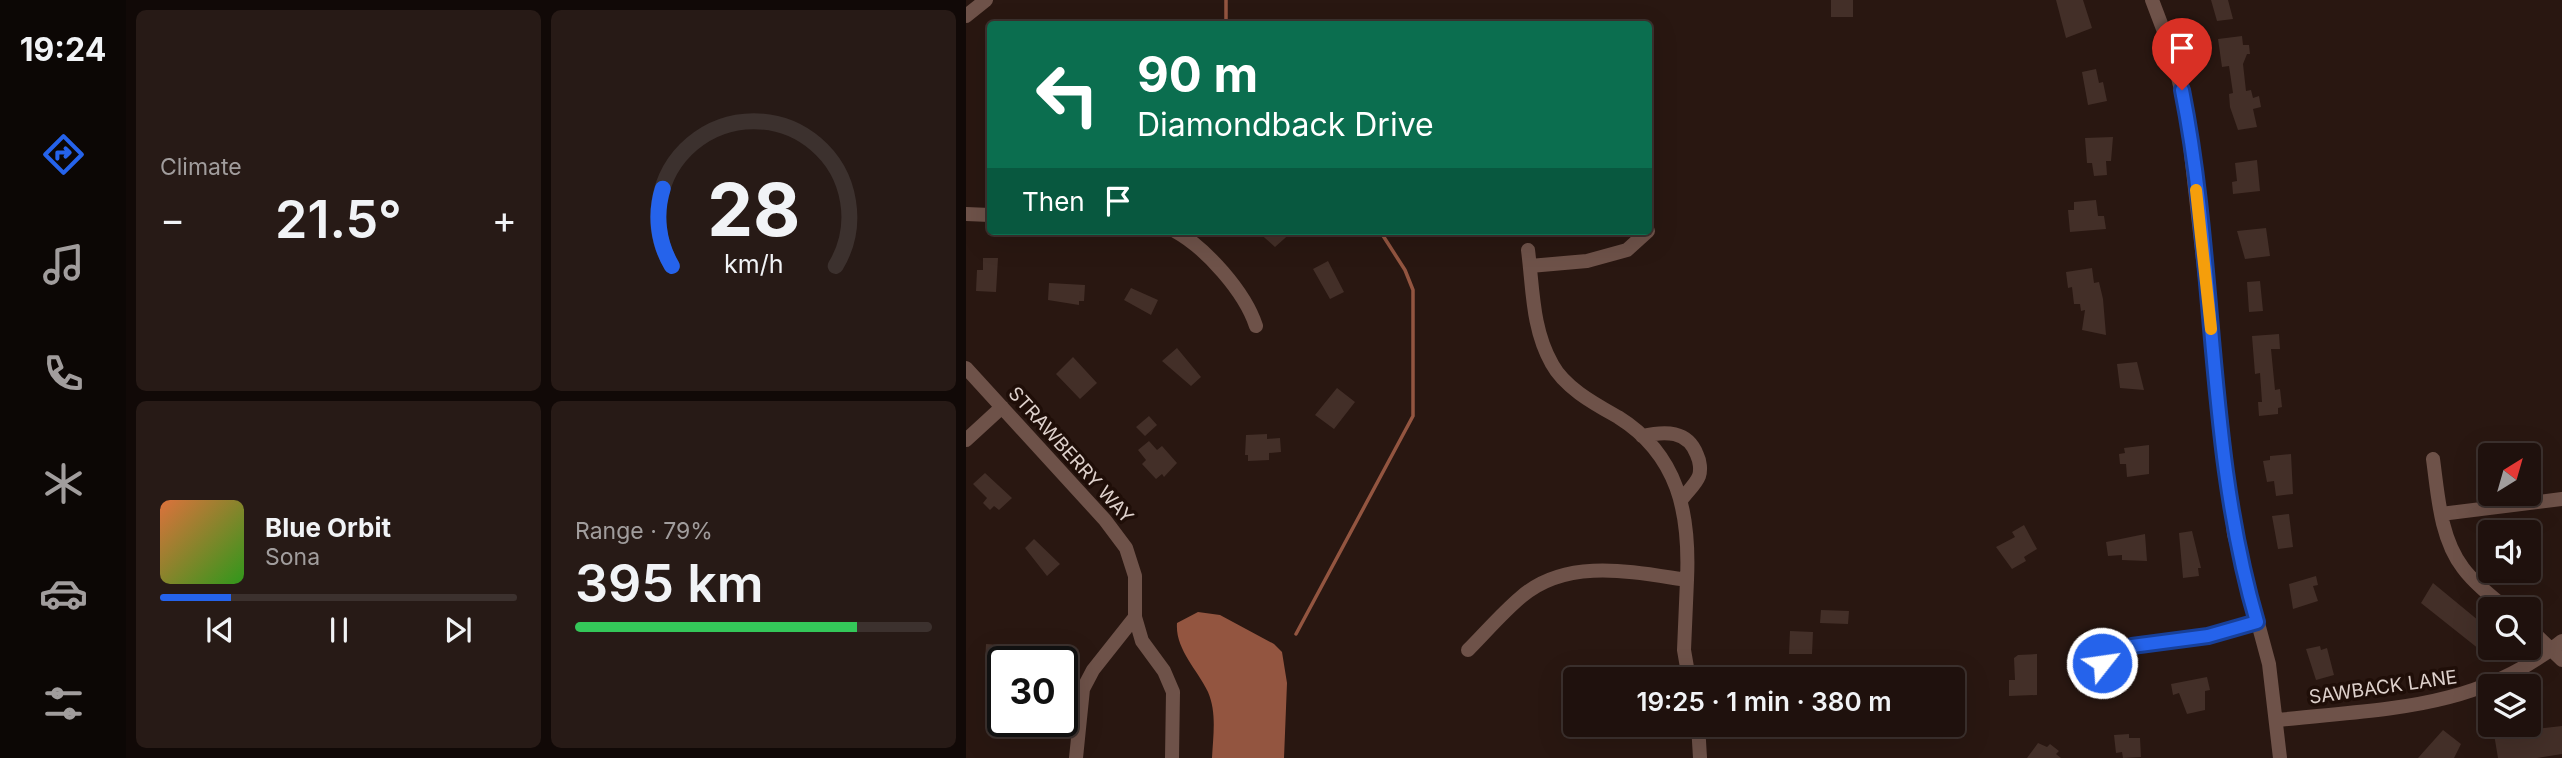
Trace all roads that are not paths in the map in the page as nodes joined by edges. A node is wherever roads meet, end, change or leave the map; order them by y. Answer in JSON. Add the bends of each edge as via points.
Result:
{"nodes":[{"id":1,"x":986,"y":0,"type":"edge"},
{"id":2,"x":2152,"y":0,"type":"edge"},
{"id":3,"x":966,"y":16,"type":"edge"},
{"id":4,"x":966,"y":214,"type":"edge"},
{"id":5,"x":987,"y":215,"type":"edge"},
{"id":6,"x":1180,"y":235,"type":"edge"},
{"id":7,"x":1644,"y":235,"type":"edge"},
{"id":8,"x":1528,"y":250,"type":"dead end"},
{"id":9,"x":1530,"y":266,"type":"junction"},
{"id":10,"x":1256,"y":326,"type":"dead end"},
{"id":11,"x":966,"y":368,"type":"edge"},
{"id":12,"x":1002,"y":407,"type":"junction"},
{"id":13,"x":1642,"y":436,"type":"junction"},
{"id":14,"x":966,"y":440,"type":"edge"},
{"id":15,"x":2433,"y":459,"type":"dead end"},
{"id":16,"x":1682,"y":499,"type":"junction"},
{"id":17,"x":2562,"y":499,"type":"edge"},
{"id":18,"x":2441,"y":514,"type":"junction"},
{"id":19,"x":1687,"y":580,"type":"junction"},
{"id":20,"x":2494,"y":597,"type":"edge"},
{"id":21,"x":1135,"y":617,"type":"junction"},
{"id":22,"x":2257,"y":622,"type":"junction"},
{"id":23,"x":2541,"y":636,"type":"edge"},
{"id":24,"x":2559,"y":649,"type":"edge"},
{"id":25,"x":1468,"y":650,"type":"dead end"},
{"id":26,"x":2102,"y":663,"type":"dead end"},
{"id":27,"x":1687,"y":667,"type":"edge"},
{"id":28,"x":2278,"y":720,"type":"junction"},
{"id":29,"x":1699,"y":737,"type":"edge"},
{"id":30,"x":1076,"y":758,"type":"edge"},
{"id":31,"x":1172,"y":758,"type":"edge"},
{"id":32,"x":1700,"y":758,"type":"edge"},
{"id":33,"x":2280,"y":758,"type":"edge"}],
"edges":[{"from":1,"to":3,"type":"street"},
{"from":2,"to":22,"type":"street","via":[[2186,109],[2234,534]]},
{"from":4,"to":5,"type":"street"},
{"from":6,"to":10,"type":"street","via":[[1236,290]]},
{"from":7,"to":9,"type":"street","via":[[1627,250],[1587,261]]},
{"from":8,"to":9,"type":"street"},
{"from":9,"to":13,"type":"street","via":[[1537,330],[1553,366],[1584,397]]},
{"from":11,"to":12,"type":"street","name":"STRAWBERRY WAY"},
{"from":12,"to":14,"type":"street"},
{"from":12,"to":21,"type":"street","name":"STRAWBERRY WAY","via":[[1126,548],[1135,576]]},
{"from":13,"to":16,"type":"street","via":[[1655,449]]},
{"from":13,"to":16,"type":"street","via":[[1679,433],[1694,446],[1700,460],[1699,476]]},
{"from":15,"to":18,"type":"street"},
{"from":16,"to":19,"type":"street","via":[[1689,543]]},
{"from":17,"to":18,"type":"street"},
{"from":18,"to":20,"type":"street","via":[[2463,568]]},
{"from":19,"to":25,"type":"street","via":[[1578,571],[1548,579],[1522,595]]},
{"from":19,"to":27,"type":"street"},
{"from":21,"to":30,"type":"street","via":[[1083,689]]},
{"from":21,"to":31,"type":"street","name":"STRAWBERRY WAY","via":[[1142,641],[1173,692]]},
{"from":22,"to":26,"type":"street","via":[[2208,636],[2132,646]]},
{"from":22,"to":28,"type":"street"},
{"from":23,"to":24,"type":"street"},
{"from":24,"to":28,"type":"street","name":"SAWBACK LANE","via":[[2465,695]]},
{"from":28,"to":33,"type":"street"},
{"from":29,"to":32,"type":"street"}]}
